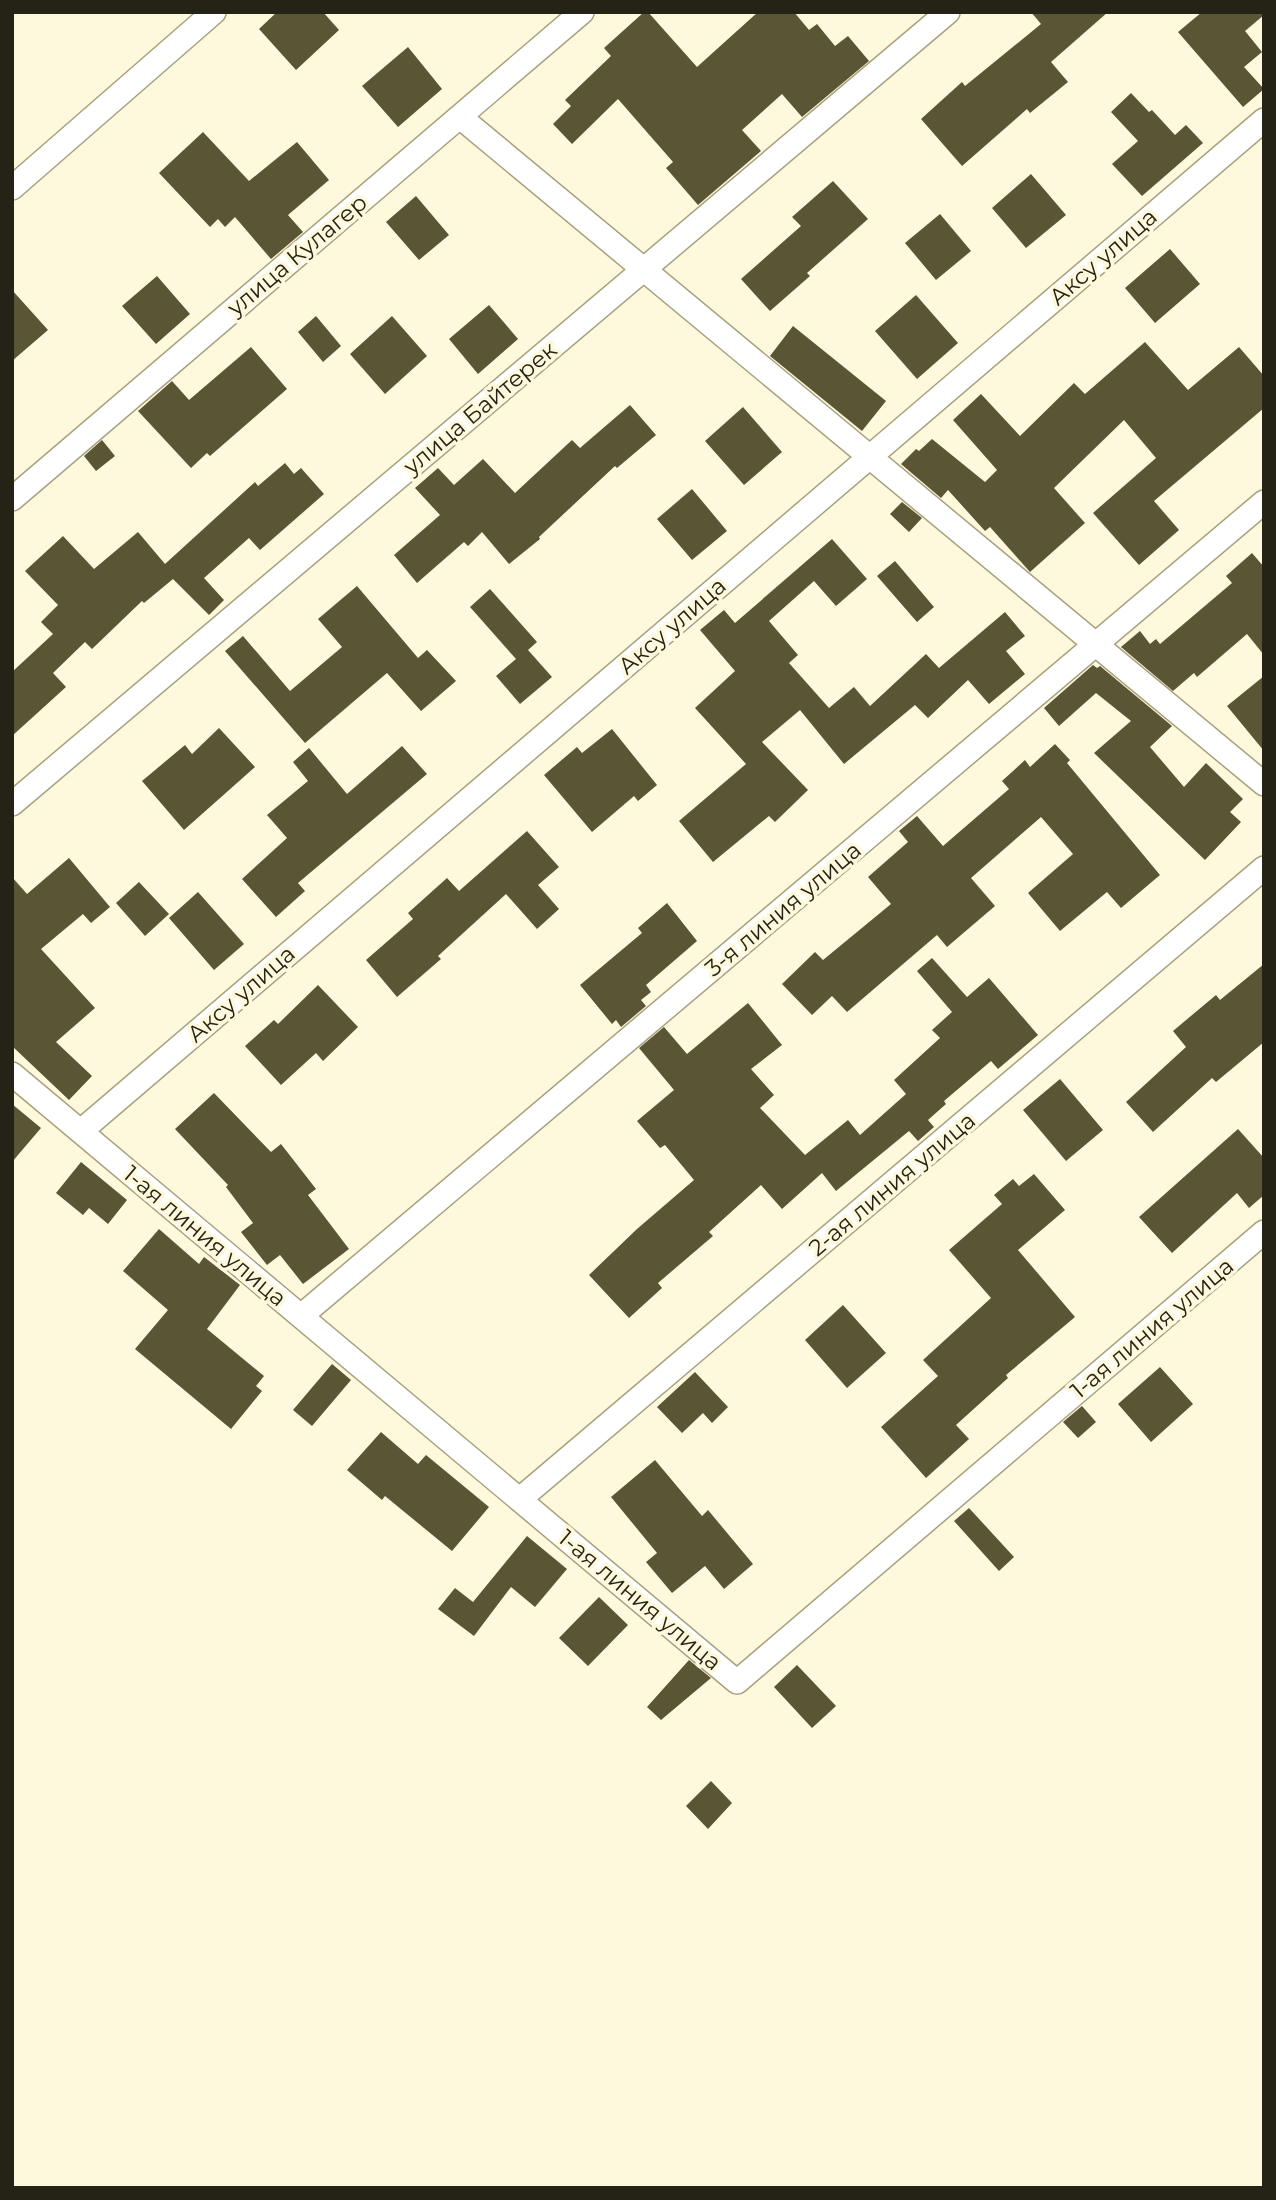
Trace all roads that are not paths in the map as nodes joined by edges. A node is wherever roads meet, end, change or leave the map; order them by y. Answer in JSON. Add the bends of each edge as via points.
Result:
{"nodes":[{"id":1,"x":214,"y":12,"type":"edge"},
{"id":2,"x":582,"y":12,"type":"edge"},
{"id":3,"x":948,"y":12,"type":"edge"},
{"id":4,"x":460,"y":117,"type":"junction"},
{"id":5,"x":1264,"y":120,"type":"edge"},
{"id":6,"x":12,"y":188,"type":"edge"},
{"id":7,"x":643,"y":270,"type":"junction"},
{"id":8,"x":870,"y":457,"type":"junction"},
{"id":9,"x":12,"y":499,"type":"edge"},
{"id":10,"x":1264,"y":502,"type":"edge"},
{"id":11,"x":1095,"y":645,"type":"junction"},
{"id":12,"x":1264,"y":784,"type":"edge"},
{"id":13,"x":12,"y":804,"type":"edge"},
{"id":14,"x":1264,"y":868,"type":"edge"},
{"id":15,"x":12,"y":1074,"type":"edge"},
{"id":16,"x":80,"y":1131,"type":"junction"},
{"id":17,"x":1264,"y":1232,"type":"edge"},
{"id":18,"x":301,"y":1316,"type":"junction"},
{"id":19,"x":520,"y":1499,"type":"junction"}],
"edges":[{"from":1,"to":6,"type":"street"},
{"from":2,"to":4,"type":"street","name":"улица Кулагер"},
{"from":3,"to":7,"type":"street","name":"улица Байтерек"},
{"from":4,"to":7,"type":"street"},
{"from":4,"to":9,"type":"street","name":"улица Кулагер"},
{"from":5,"to":8,"type":"street","name":"Аксу улица"},
{"from":7,"to":8,"type":"street"},
{"from":7,"to":13,"type":"street","name":"улица Байтерек"},
{"from":8,"to":11,"type":"street"},
{"from":8,"to":16,"type":"street","name":"Аксу улица"},
{"from":10,"to":11,"type":"street","name":"3-я линия улица"},
{"from":11,"to":12,"type":"street"},
{"from":11,"to":18,"type":"street","name":"3-я линия улица"},
{"from":14,"to":19,"type":"street","name":"2-ая линия улица"},
{"from":15,"to":16,"type":"street","name":"1-ая линия улица"},
{"from":16,"to":18,"type":"street","name":"1-ая линия улица"},
{"from":17,"to":19,"type":"street","name":"1-ая линия улица","via":[[737,1682]]},
{"from":18,"to":19,"type":"street","name":"1-ая линия улица"}]}
